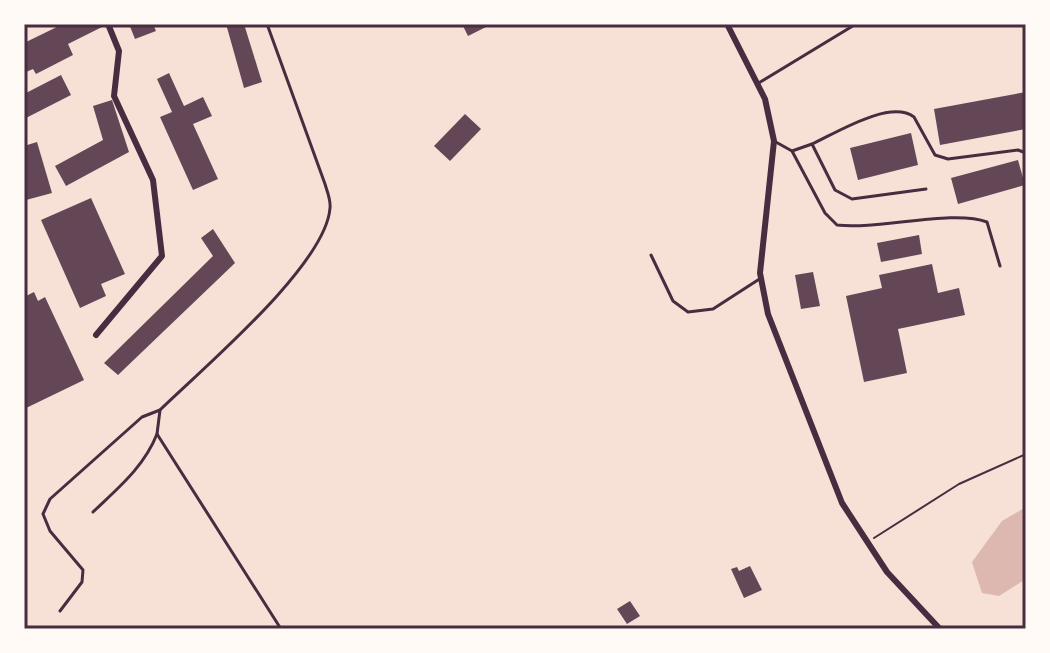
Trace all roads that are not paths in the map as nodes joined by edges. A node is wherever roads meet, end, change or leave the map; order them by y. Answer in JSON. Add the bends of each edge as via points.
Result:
{"nodes":[{"id":1,"x":108,"y":24,"type":"edge"},
{"id":2,"x":267,"y":24,"type":"edge"},
{"id":3,"x":727,"y":24,"type":"edge"},
{"id":4,"x":856,"y":24,"type":"edge"},
{"id":5,"x":757,"y":84,"type":"junction"},
{"id":6,"x":774,"y":141,"type":"junction"},
{"id":7,"x":812,"y":144,"type":"junction"},
{"id":8,"x":792,"y":151,"type":"junction"},
{"id":9,"x":1026,"y":153,"type":"edge"},
{"id":10,"x":926,"y":189,"type":"dead end"},
{"id":11,"x":651,"y":255,"type":"dead end"},
{"id":12,"x":1000,"y":266,"type":"dead end"},
{"id":13,"x":761,"y":278,"type":"junction"},
{"id":14,"x":96,"y":335,"type":"dead end"},
{"id":15,"x":160,"y":410,"type":"junction"},
{"id":16,"x":157,"y":434,"type":"junction"},
{"id":17,"x":93,"y":512,"type":"dead end"},
{"id":18,"x":60,"y":611,"type":"dead end"},
{"id":19,"x":281,"y":629,"type":"edge"},
{"id":20,"x":940,"y":629,"type":"edge"}],
"edges":[{"from":1,"to":14,"type":"street","via":[[119,51],[114,96],[153,180],[162,256]]},
{"from":2,"to":15,"type":"lane","via":[[325,184],[331,206],[325,228],[268,304]]},
{"from":3,"to":5,"type":"street"},
{"from":4,"to":5,"type":"lane"},
{"from":5,"to":6,"type":"street"},
{"from":6,"to":8,"type":"lane"},
{"from":6,"to":13,"type":"street"},
{"from":7,"to":8,"type":"lane"},
{"from":7,"to":9,"type":"lane","via":[[897,110],[914,117],[935,155],[948,159]]},
{"from":7,"to":10,"type":"lane","via":[[835,190],[852,199]]},
{"from":8,"to":12,"type":"lane","via":[[825,213],[837,225],[975,217],[987,222]]},
{"from":11,"to":13,"type":"lane","via":[[673,301],[688,312],[713,309]]},
{"from":13,"to":20,"type":"street","via":[[768,314],[842,503],[887,572]]},
{"from":15,"to":16,"type":"lane"},
{"from":15,"to":18,"type":"lane","via":[[142,417],[50,499],[43,514],[50,531],[83,570],[82,582]]},
{"from":16,"to":17,"type":"lane","via":[[138,468]]},
{"from":16,"to":19,"type":"lane"}]}
